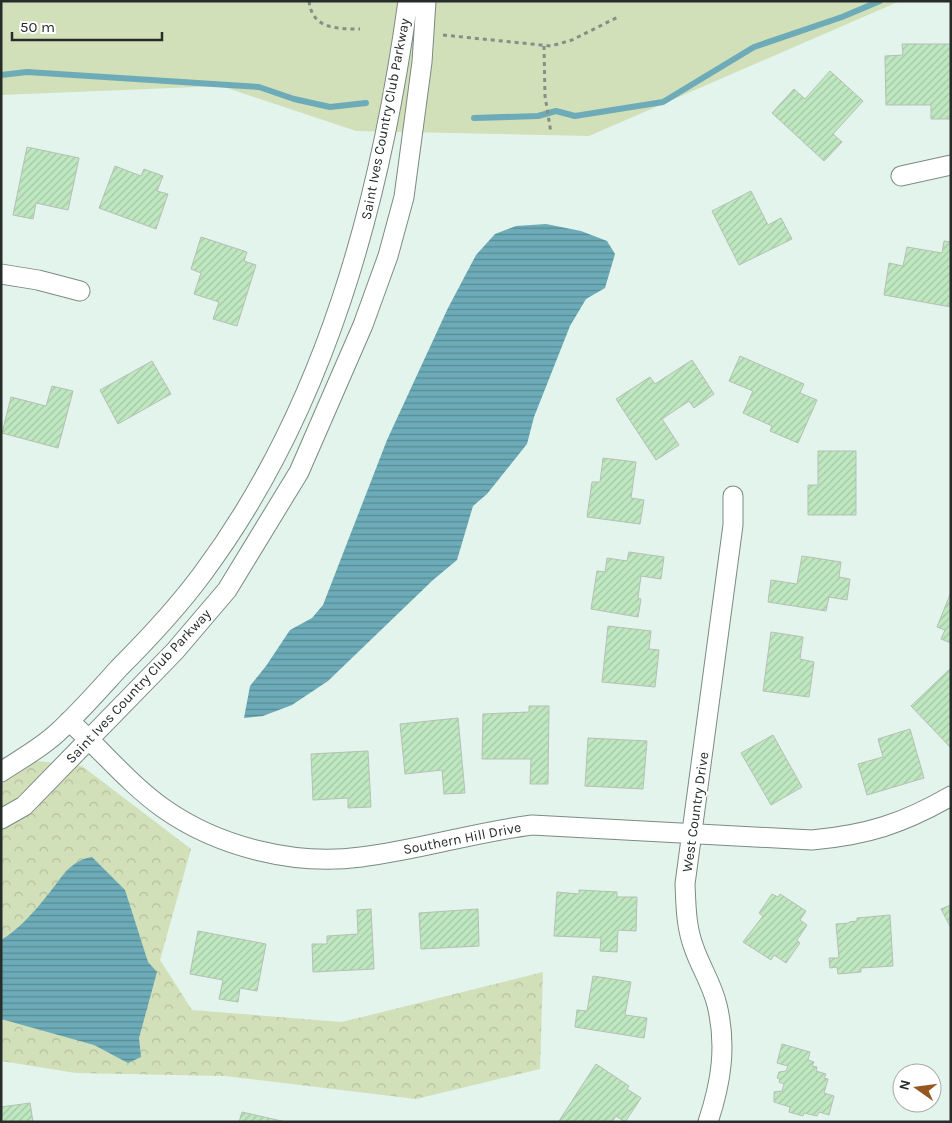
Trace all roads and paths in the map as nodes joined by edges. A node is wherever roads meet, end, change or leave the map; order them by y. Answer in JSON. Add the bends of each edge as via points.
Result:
{"nodes":[{"id":1,"x":309,"y":1,"type":"edge"},
{"id":2,"x":408,"y":1,"type":"edge"},
{"id":3,"x":426,"y":1,"type":"edge"},
{"id":4,"x":620,"y":16,"type":"dead end"},
{"id":5,"x":360,"y":29,"type":"dead end"},
{"id":6,"x":453,"y":36,"type":"dead end"},
{"id":7,"x":544,"y":46,"type":"junction"},
{"id":8,"x":551,"y":133,"type":"dead end"},
{"id":9,"x":951,"y":165,"type":"edge"},
{"id":10,"x":901,"y":176,"type":"dead end"},
{"id":11,"x":1,"y":274,"type":"edge"},
{"id":12,"x":80,"y":292,"type":"dead end"},
{"id":13,"x":733,"y":496,"type":"dead end"},
{"id":14,"x":69,"y":720,"type":"junction"},
{"id":15,"x":91,"y":740,"type":"junction"},
{"id":16,"x":1,"y":772,"type":"edge"},
{"id":17,"x":951,"y":796,"type":"edge"},
{"id":18,"x":1,"y":819,"type":"edge"},
{"id":19,"x":692,"y":834,"type":"junction"},
{"id":20,"x":708,"y":1122,"type":"edge"}],
"edges":[{"from":1,"to":5,"type":"path","via":[[312,15],[322,25]]},
{"from":2,"to":14,"type":"street","name":"Saint Ives Country Club Parkway","via":[[375,187],[353,269],[308,389],[263,480],[204,572],[160,627]]},
{"from":3,"to":15,"type":"street","name":"Saint Ives Country Club Parkway","via":[[422,62],[404,197],[364,325],[321,426],[299,472],[227,590]]},
{"from":4,"to":7,"type":"path","via":[[572,40]]},
{"from":6,"to":7,"type":"path"},
{"from":7,"to":8,"type":"path"},
{"from":9,"to":10,"type":"street"},
{"from":11,"to":12,"type":"street"},
{"from":13,"to":19,"type":"street","name":"West Country Drive","via":[[733,526]]},
{"from":14,"to":15,"type":"street","name":"Southern Hill Drive"},
{"from":14,"to":16,"type":"street","name":"Saint Ives Country Club Parkway","via":[[55,735]]},
{"from":15,"to":18,"type":"street","name":"Saint Ives Country Club Parkway","via":[[24,806]]},
{"from":15,"to":19,"type":"street","name":"Southern Hill Drive","via":[[118,770],[164,809],[216,837],[276,855],[318,859],[361,858],[502,829],[532,826]]},
{"from":17,"to":19,"type":"street","name":"Southern Hill Drive","via":[[920,814],[849,836],[812,840]]},
{"from":19,"to":20,"type":"street","name":"West Country Drive","via":[[685,884],[686,916],[694,948],[717,1004],[722,1032],[723,1061]]}]}
